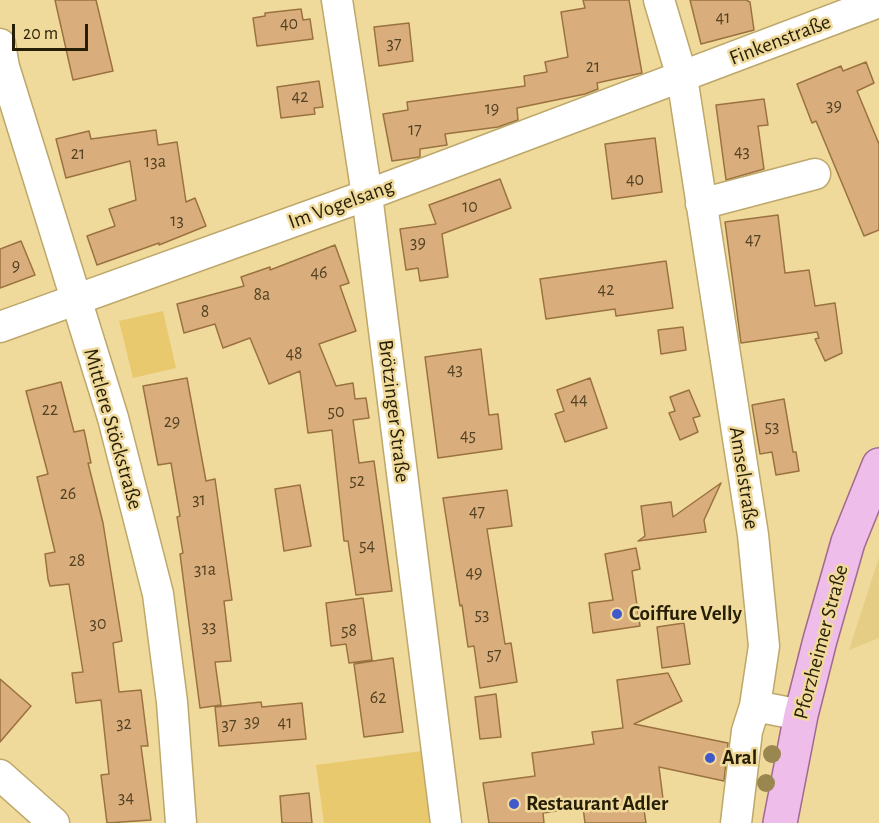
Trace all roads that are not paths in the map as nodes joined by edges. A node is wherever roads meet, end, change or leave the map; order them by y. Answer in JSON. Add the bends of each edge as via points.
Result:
{"nodes":[{"id":1,"x":337,"y":0,"type":"edge"},
{"id":2,"x":659,"y":0,"type":"edge"},
{"id":3,"x":879,"y":2,"type":"edge"},
{"id":4,"x":0,"y":44,"type":"edge"},
{"id":5,"x":682,"y":77,"type":"junction"},
{"id":6,"x":814,"y":174,"type":"dead end"},
{"id":7,"x":367,"y":195,"type":"junction"},
{"id":8,"x":701,"y":204,"type":"junction"},
{"id":9,"x":75,"y":301,"type":"junction"},
{"id":10,"x":0,"y":327,"type":"edge"},
{"id":11,"x":879,"y":465,"type":"edge"},
{"id":12,"x":755,"y":706,"type":"junction"},
{"id":13,"x":801,"y":715,"type":"junction"},
{"id":14,"x":0,"y":775,"type":"edge"},
{"id":15,"x":54,"y":823,"type":"edge"},
{"id":16,"x":181,"y":823,"type":"edge"},
{"id":17,"x":446,"y":823,"type":"edge"},
{"id":18,"x":736,"y":823,"type":"edge"},
{"id":19,"x":780,"y":823,"type":"edge"}],
"edges":[{"from":1,"to":7,"type":"street","name":"Brötzinger Straße"},
{"from":2,"to":5,"type":"street","name":"Amselstraße"},
{"from":3,"to":5,"type":"street","name":"Finkenstraße"},
{"from":4,"to":9,"type":"street","name":"Mittlere Stöckstraße"},
{"from":5,"to":7,"type":"street","name":"Im Vogelsang"},
{"from":5,"to":8,"type":"street","name":"Amselstraße"},
{"from":6,"to":8,"type":"street"},
{"from":7,"to":9,"type":"street","name":"Im Vogelsang"},
{"from":7,"to":17,"type":"street","name":"Brötzinger Straße"},
{"from":8,"to":12,"type":"street","name":"Amselstraße","via":[[753,535],[764,646]]},
{"from":9,"to":10,"type":"street","name":"Im Vogelsang"},
{"from":9,"to":16,"type":"street","name":"Mittlere Stöckstraße","via":[[113,418],[158,594],[172,702]]},
{"from":11,"to":13,"type":"main road","name":"Pforzheimer Straße","via":[[848,542]]},
{"from":12,"to":13,"type":"street"},
{"from":12,"to":18,"type":"street","name":"Amselstraße","via":[[747,731]]},
{"from":13,"to":19,"type":"main road","name":"Pforzheimer Straße"},
{"from":14,"to":15,"type":"street"}]}
